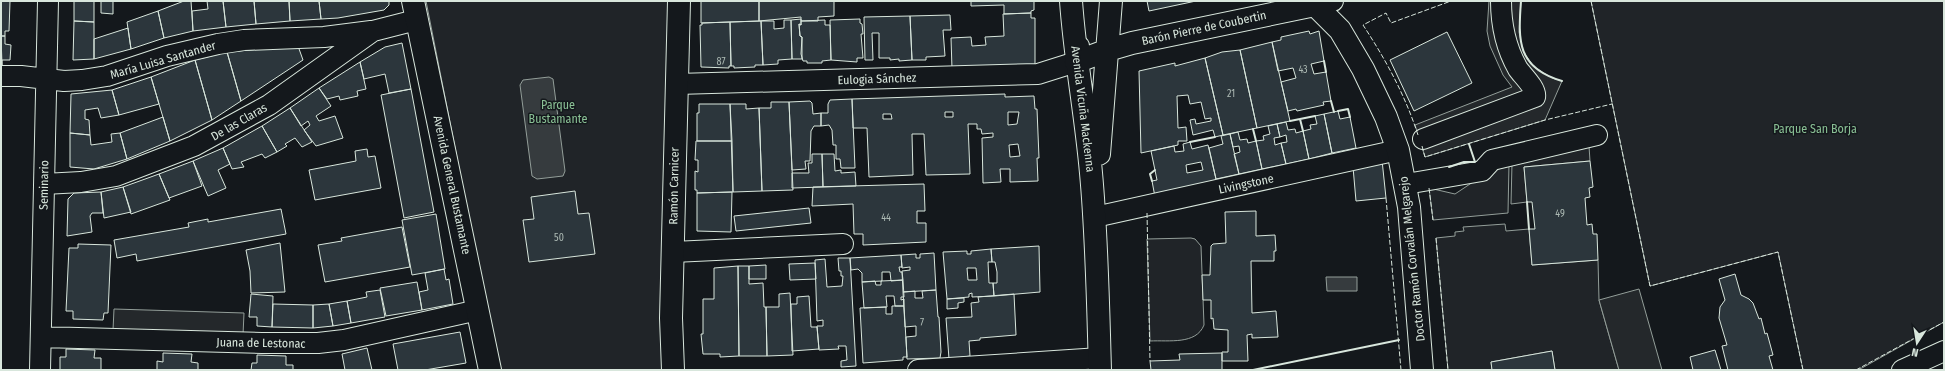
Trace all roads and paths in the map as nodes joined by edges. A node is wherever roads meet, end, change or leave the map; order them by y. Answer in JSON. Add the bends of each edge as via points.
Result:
{"nodes":[{"id":1,"x":48,"y":1,"type":"edge"},
{"id":2,"x":679,"y":1,"type":"edge"},
{"id":3,"x":1071,"y":1,"type":"edge"},
{"id":4,"x":1081,"y":1,"type":"edge"},
{"id":5,"x":1102,"y":1,"type":"edge"},
{"id":6,"x":1111,"y":1,"type":"edge"},
{"id":7,"x":1501,"y":1,"type":"edge"},
{"id":8,"x":1324,"y":3,"type":"edge"},
{"id":9,"x":415,"y":10,"type":"edge"},
{"id":10,"x":373,"y":31,"type":"junction"},
{"id":11,"x":1108,"y":50,"type":"junction"},
{"id":12,"x":1076,"y":62,"type":"junction"},
{"id":13,"x":1,"y":76,"type":"edge"},
{"id":14,"x":46,"y":80,"type":"junction"},
{"id":15,"x":677,"y":84,"type":"junction"},
{"id":16,"x":1597,"y":135,"type":"dead end"},
{"id":17,"x":1423,"y":140,"type":"dead end"},
{"id":18,"x":1398,"y":150,"type":"junction"},
{"id":19,"x":44,"y":184,"type":"junction"},
{"id":20,"x":1406,"y":184,"type":"junction"},
{"id":21,"x":1095,"y":217,"type":"junction"},
{"id":22,"x":843,"y":244,"type":"dead end"},
{"id":23,"x":673,"y":252,"type":"junction"},
{"id":24,"x":478,"y":310,"type":"junction"},
{"id":25,"x":41,"y":337,"type":"junction"},
{"id":26,"x":1944,"y":351,"type":"edge"},
{"id":27,"x":1100,"y":364,"type":"edge"},
{"id":28,"x":40,"y":370,"type":"edge"},
{"id":29,"x":490,"y":370,"type":"edge"},
{"id":30,"x":672,"y":370,"type":"edge"},
{"id":31,"x":918,"y":370,"type":"edge"},
{"id":32,"x":1422,"y":370,"type":"edge"},
{"id":33,"x":1902,"y":370,"type":"edge"}],
"edges":[{"from":1,"to":14,"type":"street","name":"Seminario"},
{"from":2,"to":15,"type":"main road","name":"Ramón Carnicer"},
{"from":3,"to":12,"type":"main road","name":"Avenida Vicuña Mackenna"},
{"from":4,"to":12,"type":"street"},
{"from":5,"to":11,"type":"street"},
{"from":6,"to":11,"type":"main road","name":"Avenida Vicuña Mackenna"},
{"from":7,"to":17,"type":"street","via":[[1509,50],[1523,77],[1535,91],[1536,97]]},
{"from":8,"to":11,"type":"main road","name":"Barón Pierre de Coubertin"},
{"from":8,"to":18,"type":"main road","name":"Doctor Ramón Corvalán Melgarejo","via":[[1363,69],[1386,116]]},
{"from":9,"to":10,"type":"street","name":"De las Claras"},
{"from":9,"to":24,"type":"main road","name":"Avenida General Bustamante"},
{"from":10,"to":14,"type":"street","name":"María Luisa Santander","via":[[324,37],[237,41],[196,49],[93,79]]},
{"from":10,"to":19,"type":"street","name":"De las Claras","via":[[269,105],[194,146],[116,176],[81,182]]},
{"from":11,"to":12,"type":"main road","name":"Barón Pierre de Coubertin"},
{"from":11,"to":21,"type":"main road","name":"Avenida Vicuña Mackenna"},
{"from":12,"to":15,"type":"street","name":"Eulogia Sánchez","via":[[1038,74]]},
{"from":12,"to":21,"type":"main road","name":"Avenida Vicuña Mackenna"},
{"from":13,"to":14,"type":"street","name":"María Luisa Santander"},
{"from":14,"to":19,"type":"street","name":"Seminario"},
{"from":15,"to":23,"type":"main road","name":"Ramón Carnicer"},
{"from":16,"to":20,"type":"street","via":[[1492,160],[1482,171]]},
{"from":18,"to":20,"type":"main road","name":"Doctor Ramón Corvalán Melgarejo"},
{"from":18,"to":21,"type":"street","name":"Livingstone"},
{"from":19,"to":25,"type":"street","name":"Seminario"},
{"from":20,"to":32,"type":"main road","name":"Doctor Ramón Corvalán Melgarejo"},
{"from":21,"to":27,"type":"main road","name":"Avenida Vicuña Mackenna"},
{"from":22,"to":23,"type":"street"},
{"from":23,"to":30,"type":"main road","name":"Ramón Carnicer"},
{"from":24,"to":25,"type":"street","name":"Juana de Lestonac","via":[[344,340],[318,343]]},
{"from":24,"to":29,"type":"main road","name":"Avenida General Bustamante"},
{"from":25,"to":28,"type":"street","name":"Seminario"},
{"from":26,"to":33,"type":"street"},
{"from":27,"to":31,"type":"street"}]}
